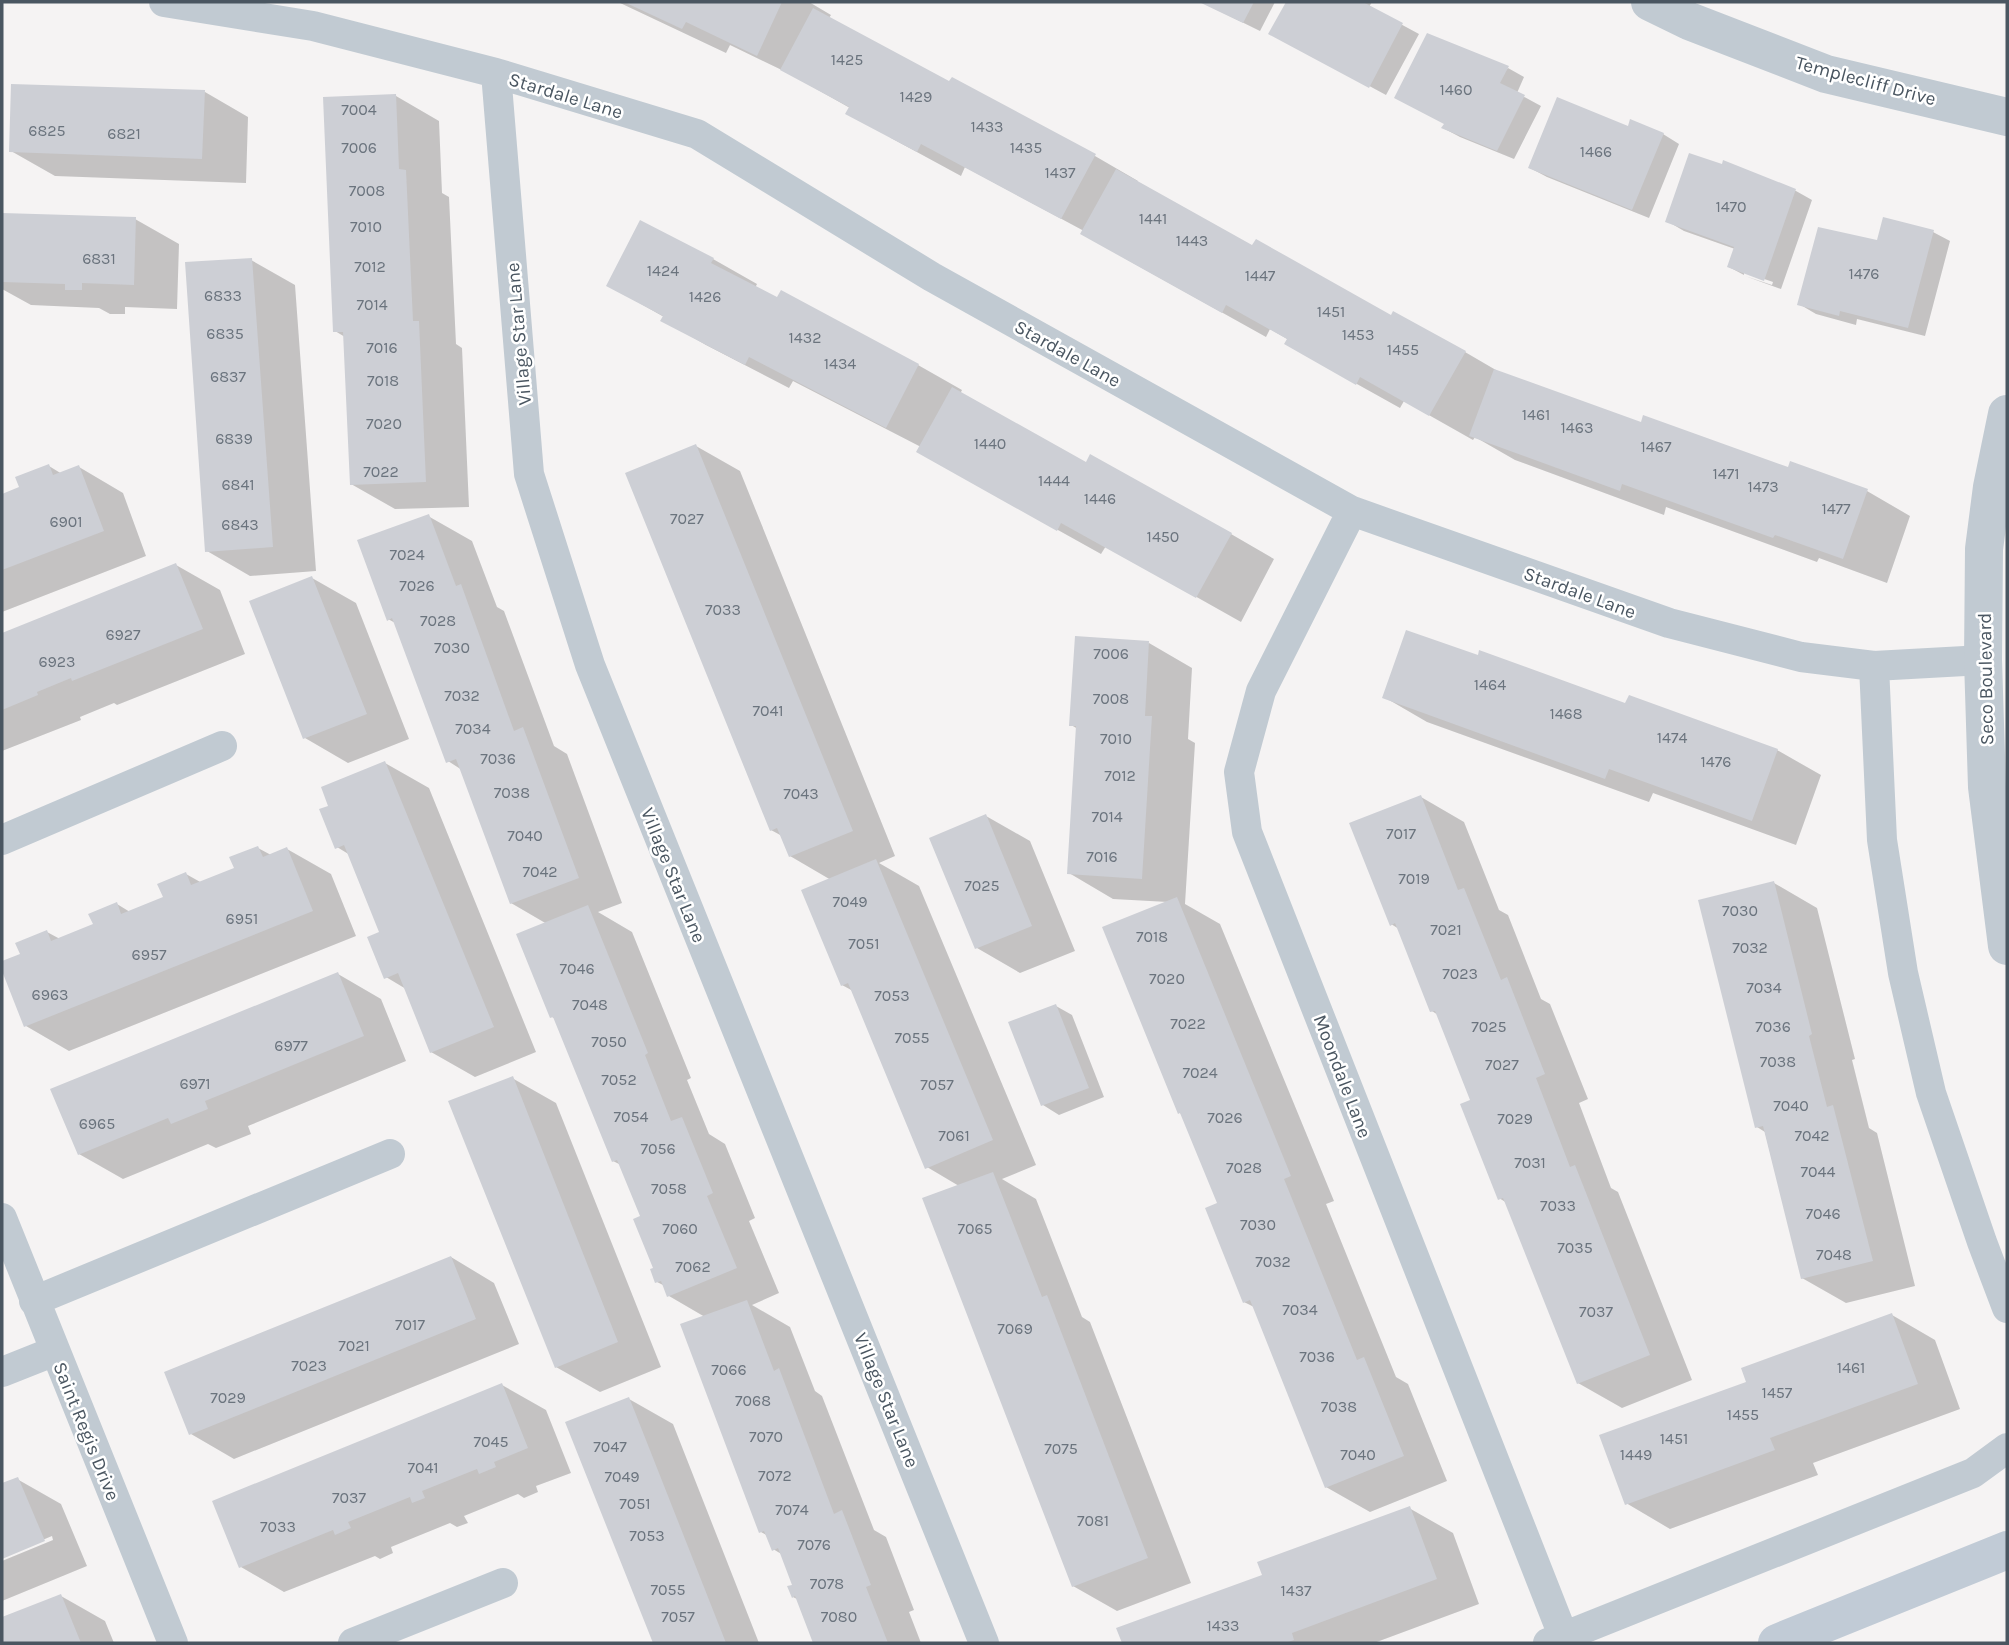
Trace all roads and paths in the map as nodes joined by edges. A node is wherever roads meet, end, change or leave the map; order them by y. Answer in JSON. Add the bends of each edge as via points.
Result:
{"nodes":[{"id":1,"x":164,"y":2,"type":"edge"},
{"id":2,"x":1650,"y":2,"type":"edge"},
{"id":3,"x":496,"y":73,"type":"junction"},
{"id":4,"x":2007,"y":117,"type":"edge"},
{"id":5,"x":2007,"y":414,"type":"edge"},
{"id":6,"x":2000,"y":486,"type":"edge"},
{"id":7,"x":1352,"y":511,"type":"junction"},
{"id":8,"x":1983,"y":660,"type":"junction"},
{"id":9,"x":1874,"y":666,"type":"junction"},
{"id":10,"x":222,"y":746,"type":"dead end"},
{"id":11,"x":2,"y":840,"type":"edge"},
{"id":12,"x":2007,"y":946,"type":"edge"},
{"id":13,"x":390,"y":1154,"type":"dead end"},
{"id":14,"x":2,"y":1218,"type":"edge"},
{"id":15,"x":34,"y":1301,"type":"junction"},
{"id":16,"x":2007,"y":1308,"type":"edge"},
{"id":17,"x":55,"y":1351,"type":"junction"},
{"id":18,"x":2,"y":1372,"type":"edge"},
{"id":19,"x":2007,"y":1448,"type":"edge"},
{"id":20,"x":2007,"y":1550,"type":"edge"},
{"id":21,"x":503,"y":1583,"type":"dead end"},
{"id":22,"x":1559,"y":1641,"type":"edge"},
{"id":23,"x":173,"y":1643,"type":"edge"},
{"id":24,"x":353,"y":1643,"type":"edge"},
{"id":25,"x":984,"y":1643,"type":"edge"},
{"id":26,"x":1777,"y":1643,"type":"edge"}],
"edges":[{"from":1,"to":3,"type":"lane","name":"Stardale Lane","via":[[313,26]]},
{"from":2,"to":4,"type":"street","name":"Templecliff Drive","via":[[1826,74]]},
{"from":3,"to":7,"type":"lane","name":"Stardale Lane","via":[[697,134],[932,277]]},
{"from":3,"to":25,"type":"lane","name":"Village Star Lane","via":[[529,474],[590,665]]},
{"from":5,"to":6,"type":"street","name":"Seco Boulevard"},
{"from":6,"to":8,"type":"street","name":"Seco Boulevard","via":[[1984,549]]},
{"from":7,"to":9,"type":"lane","name":"Stardale Lane","via":[[1669,623],[1801,657]]},
{"from":7,"to":22,"type":"lane","name":"Moondale Lane","via":[[1261,691],[1239,772],[1247,832]]},
{"from":8,"to":9,"type":"lane","name":"Stardale Lane"},
{"from":8,"to":12,"type":"street","name":"Seco Boulevard","via":[[1987,787]]},
{"from":9,"to":16,"type":"lane","via":[[1882,839],[1903,973],[1931,1093]]},
{"from":10,"to":11,"type":"lane"},
{"from":13,"to":15,"type":"lane"},
{"from":14,"to":15,"type":"lane","name":"Saint Regis Drive"},
{"from":15,"to":17,"type":"lane","name":"Saint Regis Drive"},
{"from":17,"to":18,"type":"lane"},
{"from":17,"to":23,"type":"lane","name":"Saint Regis Drive"},
{"from":19,"to":22,"type":"lane","via":[[1973,1473]]},
{"from":20,"to":26,"type":"main road"},
{"from":21,"to":24,"type":"lane"}]}
